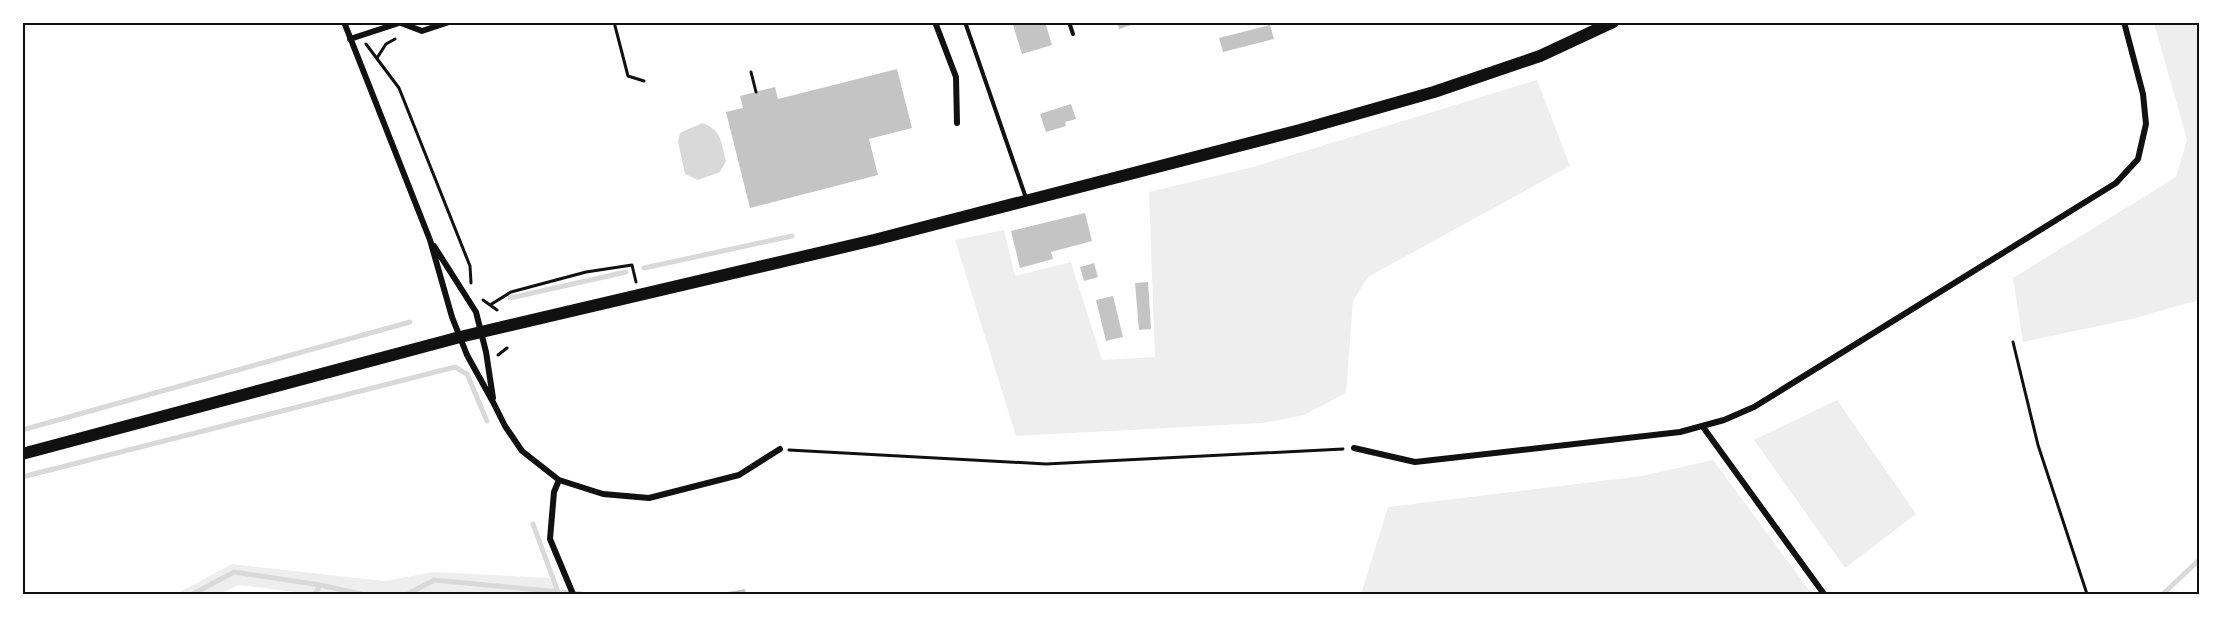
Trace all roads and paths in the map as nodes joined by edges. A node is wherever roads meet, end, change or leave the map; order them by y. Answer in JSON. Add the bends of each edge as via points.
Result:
{"nodes":[{"id":1,"x":344,"y":22,"type":"edge"},
{"id":2,"x":449,"y":22,"type":"edge"},
{"id":3,"x":614,"y":22,"type":"edge"},
{"id":4,"x":935,"y":22,"type":"edge"},
{"id":5,"x":965,"y":22,"type":"edge"},
{"id":6,"x":1069,"y":22,"type":"edge"},
{"id":7,"x":1613,"y":22,"type":"edge"},
{"id":8,"x":2124,"y":22,"type":"edge"},
{"id":9,"x":402,"y":23,"type":"edge"},
{"id":10,"x":1072,"y":34,"type":"dead end"},
{"id":11,"x":360,"y":36,"type":"junction"},
{"id":12,"x":350,"y":39,"type":"junction"},
{"id":13,"x":395,"y":39,"type":"dead end"},
{"id":14,"x":376,"y":58,"type":"junction"},
{"id":15,"x":752,"y":72,"type":"dead end"},
{"id":16,"x":644,"y":81,"type":"dead end"},
{"id":17,"x":756,"y":92,"type":"dead end"},
{"id":18,"x":957,"y":123,"type":"dead end"},
{"id":19,"x":1027,"y":200,"type":"junction"},
{"id":20,"x":430,"y":240,"type":"junction"},
{"id":21,"x":471,"y":285,"type":"dead end"},
{"id":22,"x":639,"y":295,"type":"junction"},
{"id":23,"x":480,"y":298,"type":"dead end"},
{"id":24,"x":490,"y":305,"type":"junction"},
{"id":25,"x":497,"y":309,"type":"dead end"},
{"id":26,"x":482,"y":332,"type":"junction"},
{"id":27,"x":460,"y":337,"type":"junction"},
{"id":28,"x":2013,"y":342,"type":"dead end"},
{"id":29,"x":493,"y":402,"type":"junction"},
{"id":30,"x":1702,"y":427,"type":"junction"},
{"id":31,"x":1354,"y":448,"type":"joint"},
{"id":32,"x":780,"y":449,"type":"joint"},
{"id":33,"x":22,"y":454,"type":"edge"},
{"id":34,"x":559,"y":480,"type":"junction"},
{"id":35,"x":573,"y":594,"type":"edge"},
{"id":36,"x":1824,"y":594,"type":"edge"},
{"id":37,"x":2087,"y":594,"type":"edge"}],
"edges":[{"from":1,"to":12,"type":"street"},
{"from":2,"to":9,"type":"street","via":[[422,31]]},
{"from":3,"to":16,"type":"path","via":[[628,76]]},
{"from":4,"to":18,"type":"street","via":[[956,77]]},
{"from":5,"to":19,"type":"lane"},
{"from":6,"to":10,"type":"lane"},
{"from":7,"to":19,"type":"main road","via":[[1540,56],[1434,92]]},
{"from":8,"to":30,"type":"street","via":[[2143,94],[2146,124],[2138,159],[2116,183],[1754,407]]},
{"from":9,"to":11,"type":"street"},
{"from":11,"to":12,"type":"street"},
{"from":11,"to":14,"type":"path"},
{"from":12,"to":20,"type":"street"},
{"from":13,"to":14,"type":"path"},
{"from":14,"to":21,"type":"path","via":[[399,88],[470,266]]},
{"from":15,"to":17,"type":"path"},
{"from":19,"to":22,"type":"main road"},
{"from":20,"to":26,"type":"street","via":[[476,312]]},
{"from":20,"to":27,"type":"street"},
{"from":22,"to":24,"type":"path","via":[[632,265],[511,291]]},
{"from":22,"to":26,"type":"main road"},
{"from":23,"to":24,"type":"path"},
{"from":24,"to":25,"type":"path"},
{"from":26,"to":27,"type":"main road"},
{"from":26,"to":29,"type":"street"},
{"from":27,"to":29,"type":"street"},
{"from":27,"to":33,"type":"main road"},
{"from":28,"to":37,"type":"path","via":[[2038,445]]},
{"from":29,"to":34,"type":"street","via":[[522,451]]},
{"from":30,"to":31,"type":"street","via":[[1415,462]]},
{"from":30,"to":36,"type":"street"},
{"from":31,"to":32,"type":"path","via":[[1046,464]]},
{"from":32,"to":34,"type":"street","via":[[740,475],[649,498],[603,494]]},
{"from":34,"to":35,"type":"street","via":[[554,492],[550,539]]}]}
